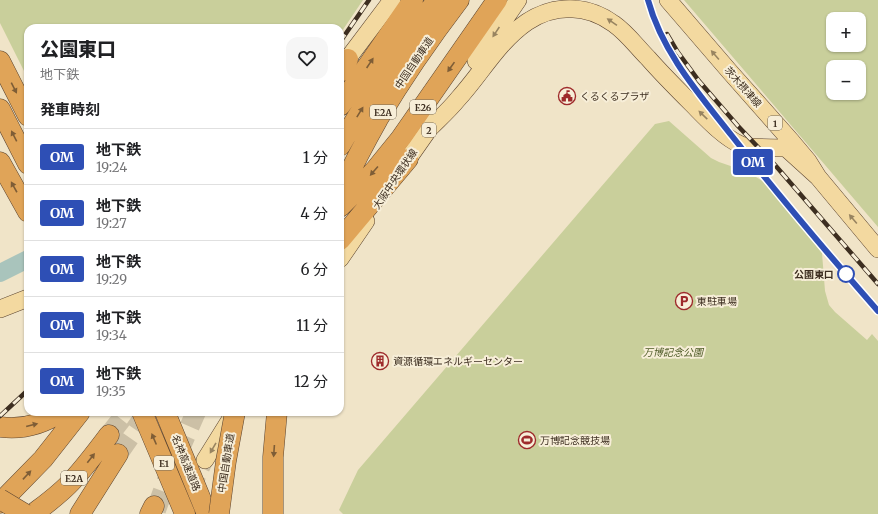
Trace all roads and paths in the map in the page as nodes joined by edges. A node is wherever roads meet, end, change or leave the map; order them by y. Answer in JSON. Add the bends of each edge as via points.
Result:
{"nodes":[{"id":1,"x":384,"y":0,"type":"edge"},
{"id":2,"x":392,"y":0,"type":"edge"},
{"id":3,"x":413,"y":0,"type":"edge"},
{"id":4,"x":437,"y":0,"type":"edge"},
{"id":5,"x":459,"y":0,"type":"edge"},
{"id":6,"x":497,"y":0,"type":"edge"},
{"id":7,"x":518,"y":0,"type":"edge"},
{"id":8,"x":668,"y":0,"type":"edge"},
{"id":9,"x":425,"y":31,"type":"junction"},
{"id":10,"x":366,"y":34,"type":"junction"},
{"id":11,"x":0,"y":61,"type":"edge"},
{"id":12,"x":344,"y":65,"type":"edge"},
{"id":13,"x":344,"y":100,"type":"edge"},
{"id":14,"x":24,"y":108,"type":"edge"},
{"id":15,"x":0,"y":109,"type":"edge"},
{"id":16,"x":431,"y":127,"type":"junction"},
{"id":17,"x":344,"y":139,"type":"edge"},
{"id":18,"x":24,"y":156,"type":"edge"},
{"id":19,"x":408,"y":159,"type":"junction"},
{"id":20,"x":0,"y":162,"type":"edge"},
{"id":21,"x":818,"y":177,"type":"junction"},
{"id":22,"x":344,"y":184,"type":"edge"},
{"id":23,"x":344,"y":203,"type":"edge"},
{"id":24,"x":24,"y":205,"type":"edge"},
{"id":25,"x":344,"y":236,"type":"edge"},
{"id":26,"x":878,"y":249,"type":"edge"},
{"id":27,"x":344,"y":253,"type":"edge"},
{"id":28,"x":24,"y":300,"type":"edge"},
{"id":29,"x":0,"y":309,"type":"edge"},
{"id":30,"x":54,"y":416,"type":"edge"},
{"id":31,"x":77,"y":416,"type":"edge"},
{"id":32,"x":144,"y":416,"type":"edge"},
{"id":33,"x":167,"y":416,"type":"edge"},
{"id":34,"x":233,"y":416,"type":"edge"},
{"id":35,"x":235,"y":416,"type":"edge"},
{"id":36,"x":277,"y":416,"type":"edge"},
{"id":37,"x":0,"y":427,"type":"edge"},
{"id":38,"x":109,"y":435,"type":"tunnel mouth"},
{"id":39,"x":118,"y":454,"type":"tunnel mouth"},
{"id":40,"x":206,"y":460,"type":"tunnel mouth"},
{"id":41,"x":0,"y":499,"type":"edge"},
{"id":42,"x":0,"y":503,"type":"edge"},
{"id":43,"x":25,"y":514,"type":"edge"},
{"id":44,"x":33,"y":514,"type":"edge"},
{"id":45,"x":80,"y":514,"type":"edge"},
{"id":46,"x":185,"y":514,"type":"edge"},
{"id":47,"x":207,"y":514,"type":"edge"},
{"id":48,"x":219,"y":514,"type":"edge"},
{"id":49,"x":273,"y":514,"type":"edge"}],
"edges":[{"from":1,"to":10,"type":"main road"},
{"from":2,"to":10,"type":"main road"},
{"from":13,"to":3,"type":"highway","one_way":true},
{"from":4,"to":9,"type":"highway","name":"中国自動車道","number":"E2A"},
{"from":5,"to":9,"type":"highway","name":"中国自動車道","number":"E2A"},
{"from":6,"to":23,"type":"highway","number":"E26","one_way":true,"via":[[401,138]]},
{"from":7,"to":16,"type":"main road","name":"大阪中央環状線","number":"2","one_way":true},
{"from":21,"to":8,"type":"main road","name":"茨木摂津線","number":"1","one_way":true,"via":[[792,142]]},
{"from":17,"to":9,"type":"highway","name":"中国自動車道","number":"E2A","one_way":true,"via":[[370,96]]},
{"from":9,"to":22,"type":"highway","name":"中国自動車道","number":"E2A","via":[[403,78]]},
{"from":10,"to":12,"type":"main road"},
{"from":11,"to":14,"type":"highway","one_way":true},
{"from":18,"to":15,"type":"highway","one_way":true},
{"from":16,"to":19,"type":"main road","name":"大阪中央環状線","number":"2"},
{"from":21,"to":16,"type":"main road","one_way":true,"via":[[786,148],[741,145],[730,138],[713,125],[624,32],[603,17],[582,9],[570,8],[547,12],[536,16],[514,32]]},
{"from":19,"to":25,"type":"highway"},
{"from":19,"to":27,"type":"main road","name":"大阪中央環状線","number":"2"},
{"from":24,"to":20,"type":"highway","one_way":true},
{"from":26,"to":21,"type":"main road","name":"茨木摂津線","number":"1","one_way":true},
{"from":28,"to":29,"type":"main road"},
{"from":37,"to":30,"type":"highway","one_way":true,"via":[[33,425]]},
{"from":42,"to":31,"type":"highway","one_way":true,"via":[[43,458]]},
{"from":46,"to":32,"type":"highway","name":"名神高速道路","number":"E1","one_way":true},
{"from":33,"to":47,"type":"highway","name":"名神高速道路","number":"E1"},
{"from":34,"to":40,"type":"main road","one_way":true},
{"from":35,"to":48,"type":"highway","name":"中国自動車道","bridge":true},
{"from":36,"to":49,"type":"highway","one_way":true},
{"from":44,"to":38,"type":"highway","number":"E2A","one_way":true,"via":[[71,482]]},
{"from":39,"to":45,"type":"highway"},
{"from":41,"to":43,"type":"highway","bridge":true}]}
